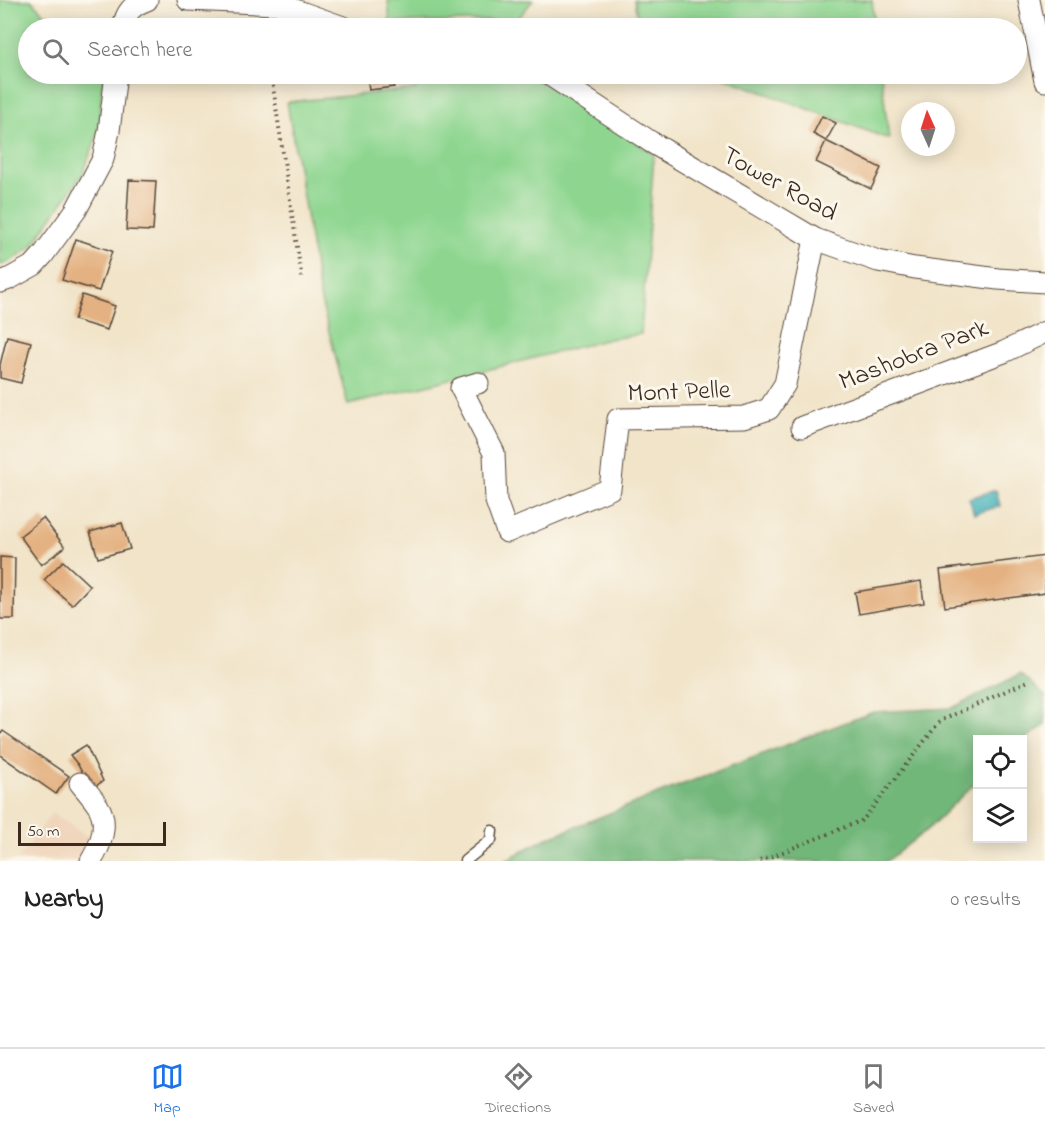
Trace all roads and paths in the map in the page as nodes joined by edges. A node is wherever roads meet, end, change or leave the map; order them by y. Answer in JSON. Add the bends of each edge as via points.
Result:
{"nodes":[{"id":1,"x":147,"y":0,"type":"edge"},
{"id":2,"x":188,"y":0,"type":"edge"},
{"id":3,"x":1029,"y":0,"type":"edge"},
{"id":4,"x":125,"y":18,"type":"edge"},
{"id":5,"x":318,"y":18,"type":"edge"},
{"id":6,"x":1045,"y":81,"type":"edge"},
{"id":7,"x":115,"y":84,"type":"edge"},
{"id":8,"x":273,"y":84,"type":"edge"},
{"id":9,"x":563,"y":84,"type":"edge"},
{"id":10,"x":815,"y":239,"type":"junction"},
{"id":11,"x":303,"y":280,"type":"dead end"},
{"id":12,"x":0,"y":282,"type":"edge"},
{"id":13,"x":1045,"y":282,"type":"edge"},
{"id":14,"x":1045,"y":332,"type":"edge"},
{"id":15,"x":478,"y":383,"type":"dead end"},
{"id":16,"x":801,"y":427,"type":"dead end"},
{"id":17,"x":1029,"y":681,"type":"dead end"},
{"id":18,"x":80,"y":783,"type":"dead end"},
{"id":19,"x":492,"y":831,"type":"dead end"},
{"id":20,"x":91,"y":861,"type":"edge"},
{"id":21,"x":465,"y":861,"type":"edge"},
{"id":22,"x":760,"y":861,"type":"edge"}],
"edges":[{"from":1,"to":4,"type":"street","via":[[136,4]]},
{"from":2,"to":5,"type":"street","via":[[278,4]]},
{"from":3,"to":6,"type":"street"},
{"from":7,"to":12,"type":"street","via":[[103,159],[76,210],[34,265]]},
{"from":8,"to":11,"type":"path"},
{"from":9,"to":10,"type":"street","name":"Tower Road","via":[[651,142]]},
{"from":10,"to":13,"type":"street","name":"Tower Road","via":[[878,261],[915,268]]},
{"from":10,"to":15,"type":"street","name":"Mont Pelle","via":[[785,384],[769,409],[744,417],[618,419],[610,489],[507,532],[496,501],[494,453],[462,388]]},
{"from":14,"to":16,"type":"street","name":"Mashobra Park","via":[[1004,352]]},
{"from":17,"to":22,"type":"path","via":[[940,721],[863,820]]},
{"from":18,"to":20,"type":"street","via":[[104,819],[100,846]]},
{"from":19,"to":21,"type":"lane","via":[[491,840]]}]}
